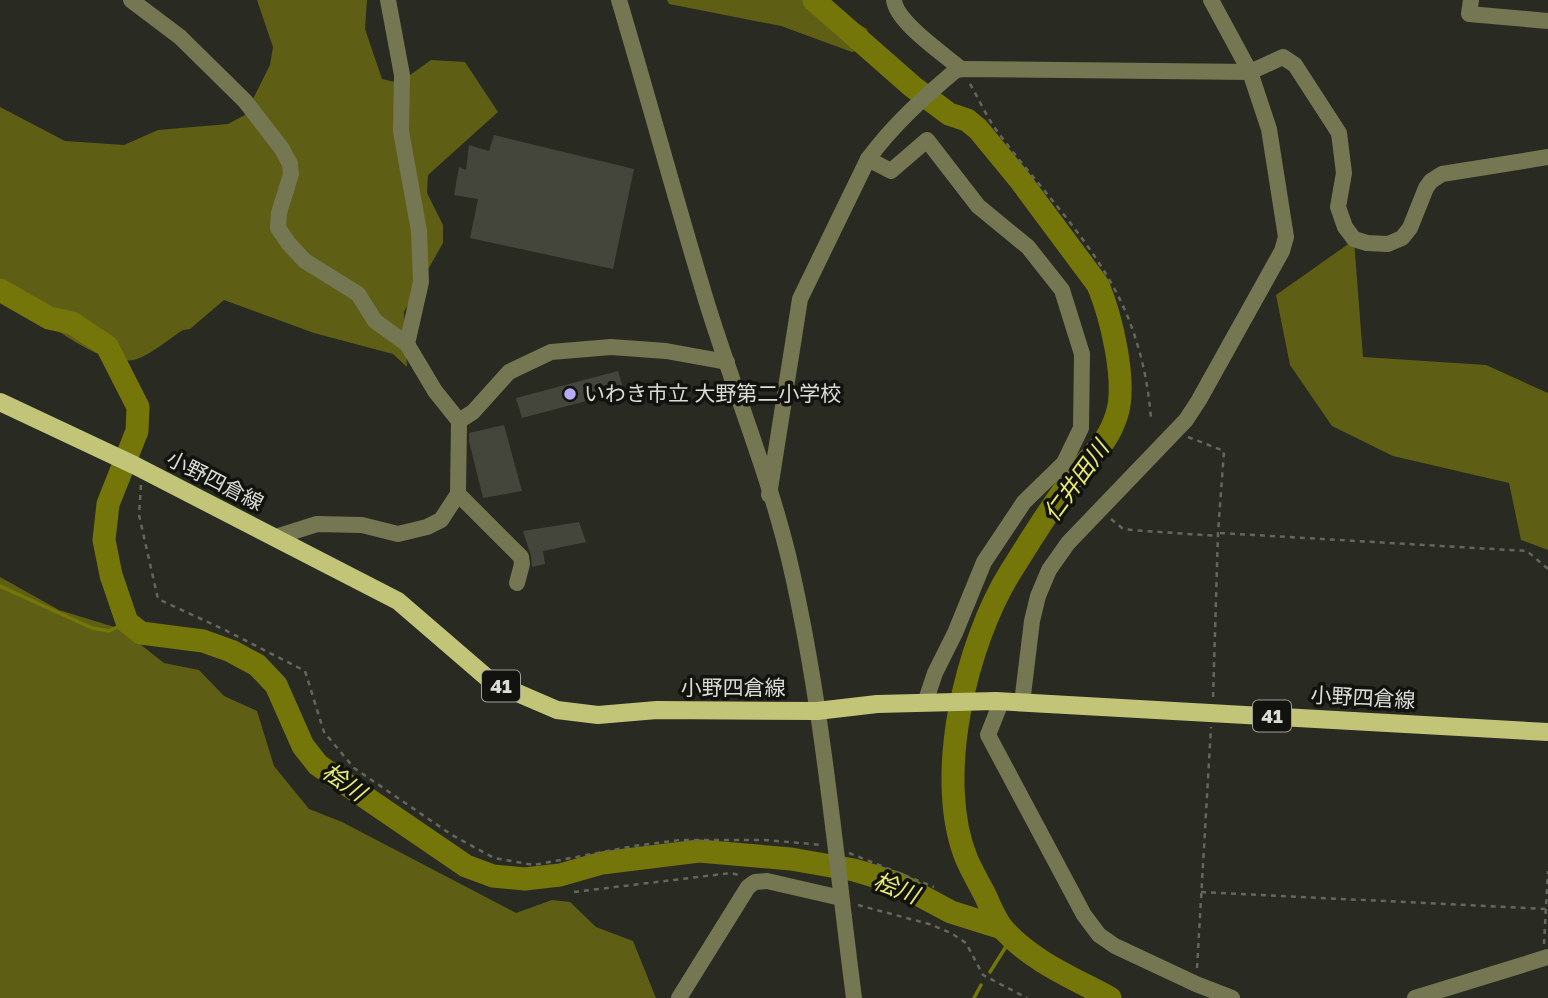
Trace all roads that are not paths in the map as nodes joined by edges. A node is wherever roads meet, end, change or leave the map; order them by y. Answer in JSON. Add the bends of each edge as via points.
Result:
{"nodes":[{"id":1,"x":131,"y":0,"type":"edge"},
{"id":2,"x":388,"y":0,"type":"edge"},
{"id":3,"x":619,"y":0,"type":"edge"},
{"id":4,"x":894,"y":0,"type":"edge"},
{"id":5,"x":1211,"y":0,"type":"edge"},
{"id":6,"x":1471,"y":0,"type":"edge"},
{"id":7,"x":1548,"y":21,"type":"edge"},
{"id":8,"x":958,"y":70,"type":"junction"},
{"id":9,"x":1250,"y":72,"type":"junction"},
{"id":10,"x":1548,"y":157,"type":"edge"},
{"id":11,"x":868,"y":159,"type":"junction"},
{"id":12,"x":407,"y":344,"type":"junction"},
{"id":13,"x":727,"y":362,"type":"junction"},
{"id":14,"x":0,"y":402,"type":"edge"},
{"id":15,"x":459,"y":421,"type":"junction"},
{"id":16,"x":458,"y":494,"type":"junction"},
{"id":17,"x":769,"y":495,"type":"junction"},
{"id":18,"x":276,"y":537,"type":"junction"},
{"id":19,"x":517,"y":583,"type":"dead end"},
{"id":20,"x":998,"y":701,"type":"junction"},
{"id":21,"x":925,"y":703,"type":"junction"},
{"id":22,"x":1022,"y":703,"type":"junction"},
{"id":23,"x":817,"y":711,"type":"junction"},
{"id":24,"x":1548,"y":732,"type":"edge"},
{"id":25,"x":841,"y":898,"type":"junction"},
{"id":26,"x":1546,"y":953,"type":"edge"},
{"id":27,"x":679,"y":998,"type":"edge"},
{"id":28,"x":855,"y":998,"type":"edge"},
{"id":29,"x":1232,"y":998,"type":"edge"},
{"id":30,"x":1415,"y":998,"type":"edge"}],
"edges":[{"from":1,"to":12,"type":"street","via":[[180,37],[245,101],[282,149],[291,174],[278,228],[289,244],[305,261],[358,295],[374,321]]},
{"from":2,"to":12,"type":"street","via":[[402,75],[401,131],[419,231],[421,282]]},
{"from":3,"to":13,"type":"street"},
{"from":4,"to":8,"type":"street","via":[[904,20]]},
{"from":5,"to":9,"type":"street"},
{"from":6,"to":7,"type":"street","via":[[1469,14]]},
{"from":8,"to":9,"type":"street"},
{"from":8,"to":11,"type":"street","via":[[910,110]]},
{"from":9,"to":10,"type":"street","via":[[1283,57],[1296,65],[1339,134],[1344,173],[1338,207],[1345,227],[1354,239],[1367,243],[1388,244],[1402,238],[1426,188],[1442,174]]},
{"from":9,"to":22,"type":"street","via":[[1269,129],[1286,237],[1282,251],[1199,400],[1175,432],[1068,542],[1049,570],[1032,621]]},
{"from":11,"to":17,"type":"street","via":[[800,299]]},
{"from":11,"to":21,"type":"street","via":[[891,171],[927,140],[978,206],[1028,247],[1062,290],[1082,354],[1081,428],[1064,463],[1024,502],[984,562]]},
{"from":12,"to":15,"type":"street"},
{"from":13,"to":15,"type":"street","via":[[611,347],[551,352],[509,372]]},
{"from":13,"to":17,"type":"street"},
{"from":14,"to":18,"type":"main road","name":"小野四倉線","number":"41"},
{"from":15,"to":16,"type":"street"},
{"from":16,"to":18,"type":"street","via":[[442,520],[398,534],[362,525],[317,524]]},
{"from":16,"to":19,"type":"street","via":[[521,557]]},
{"from":17,"to":23,"type":"street","via":[[789,560]]},
{"from":18,"to":23,"type":"main road","name":"小野四倉線","number":"41","via":[[398,601],[492,682],[557,710],[598,715],[657,710]]},
{"from":20,"to":21,"type":"main road","name":"小野四倉線","number":"41"},
{"from":20,"to":22,"type":"main road","name":"小野四倉線","number":"41"},
{"from":20,"to":29,"type":"street","via":[[988,735],[1084,915],[1115,946]]},
{"from":21,"to":23,"type":"main road","name":"小野四倉線","number":"41"},
{"from":22,"to":24,"type":"main road","name":"小野四倉線","number":"41"},
{"from":23,"to":25,"type":"street"},
{"from":25,"to":27,"type":"street","via":[[755,882]]},
{"from":25,"to":28,"type":"street"},
{"from":26,"to":30,"type":"street"}]}
